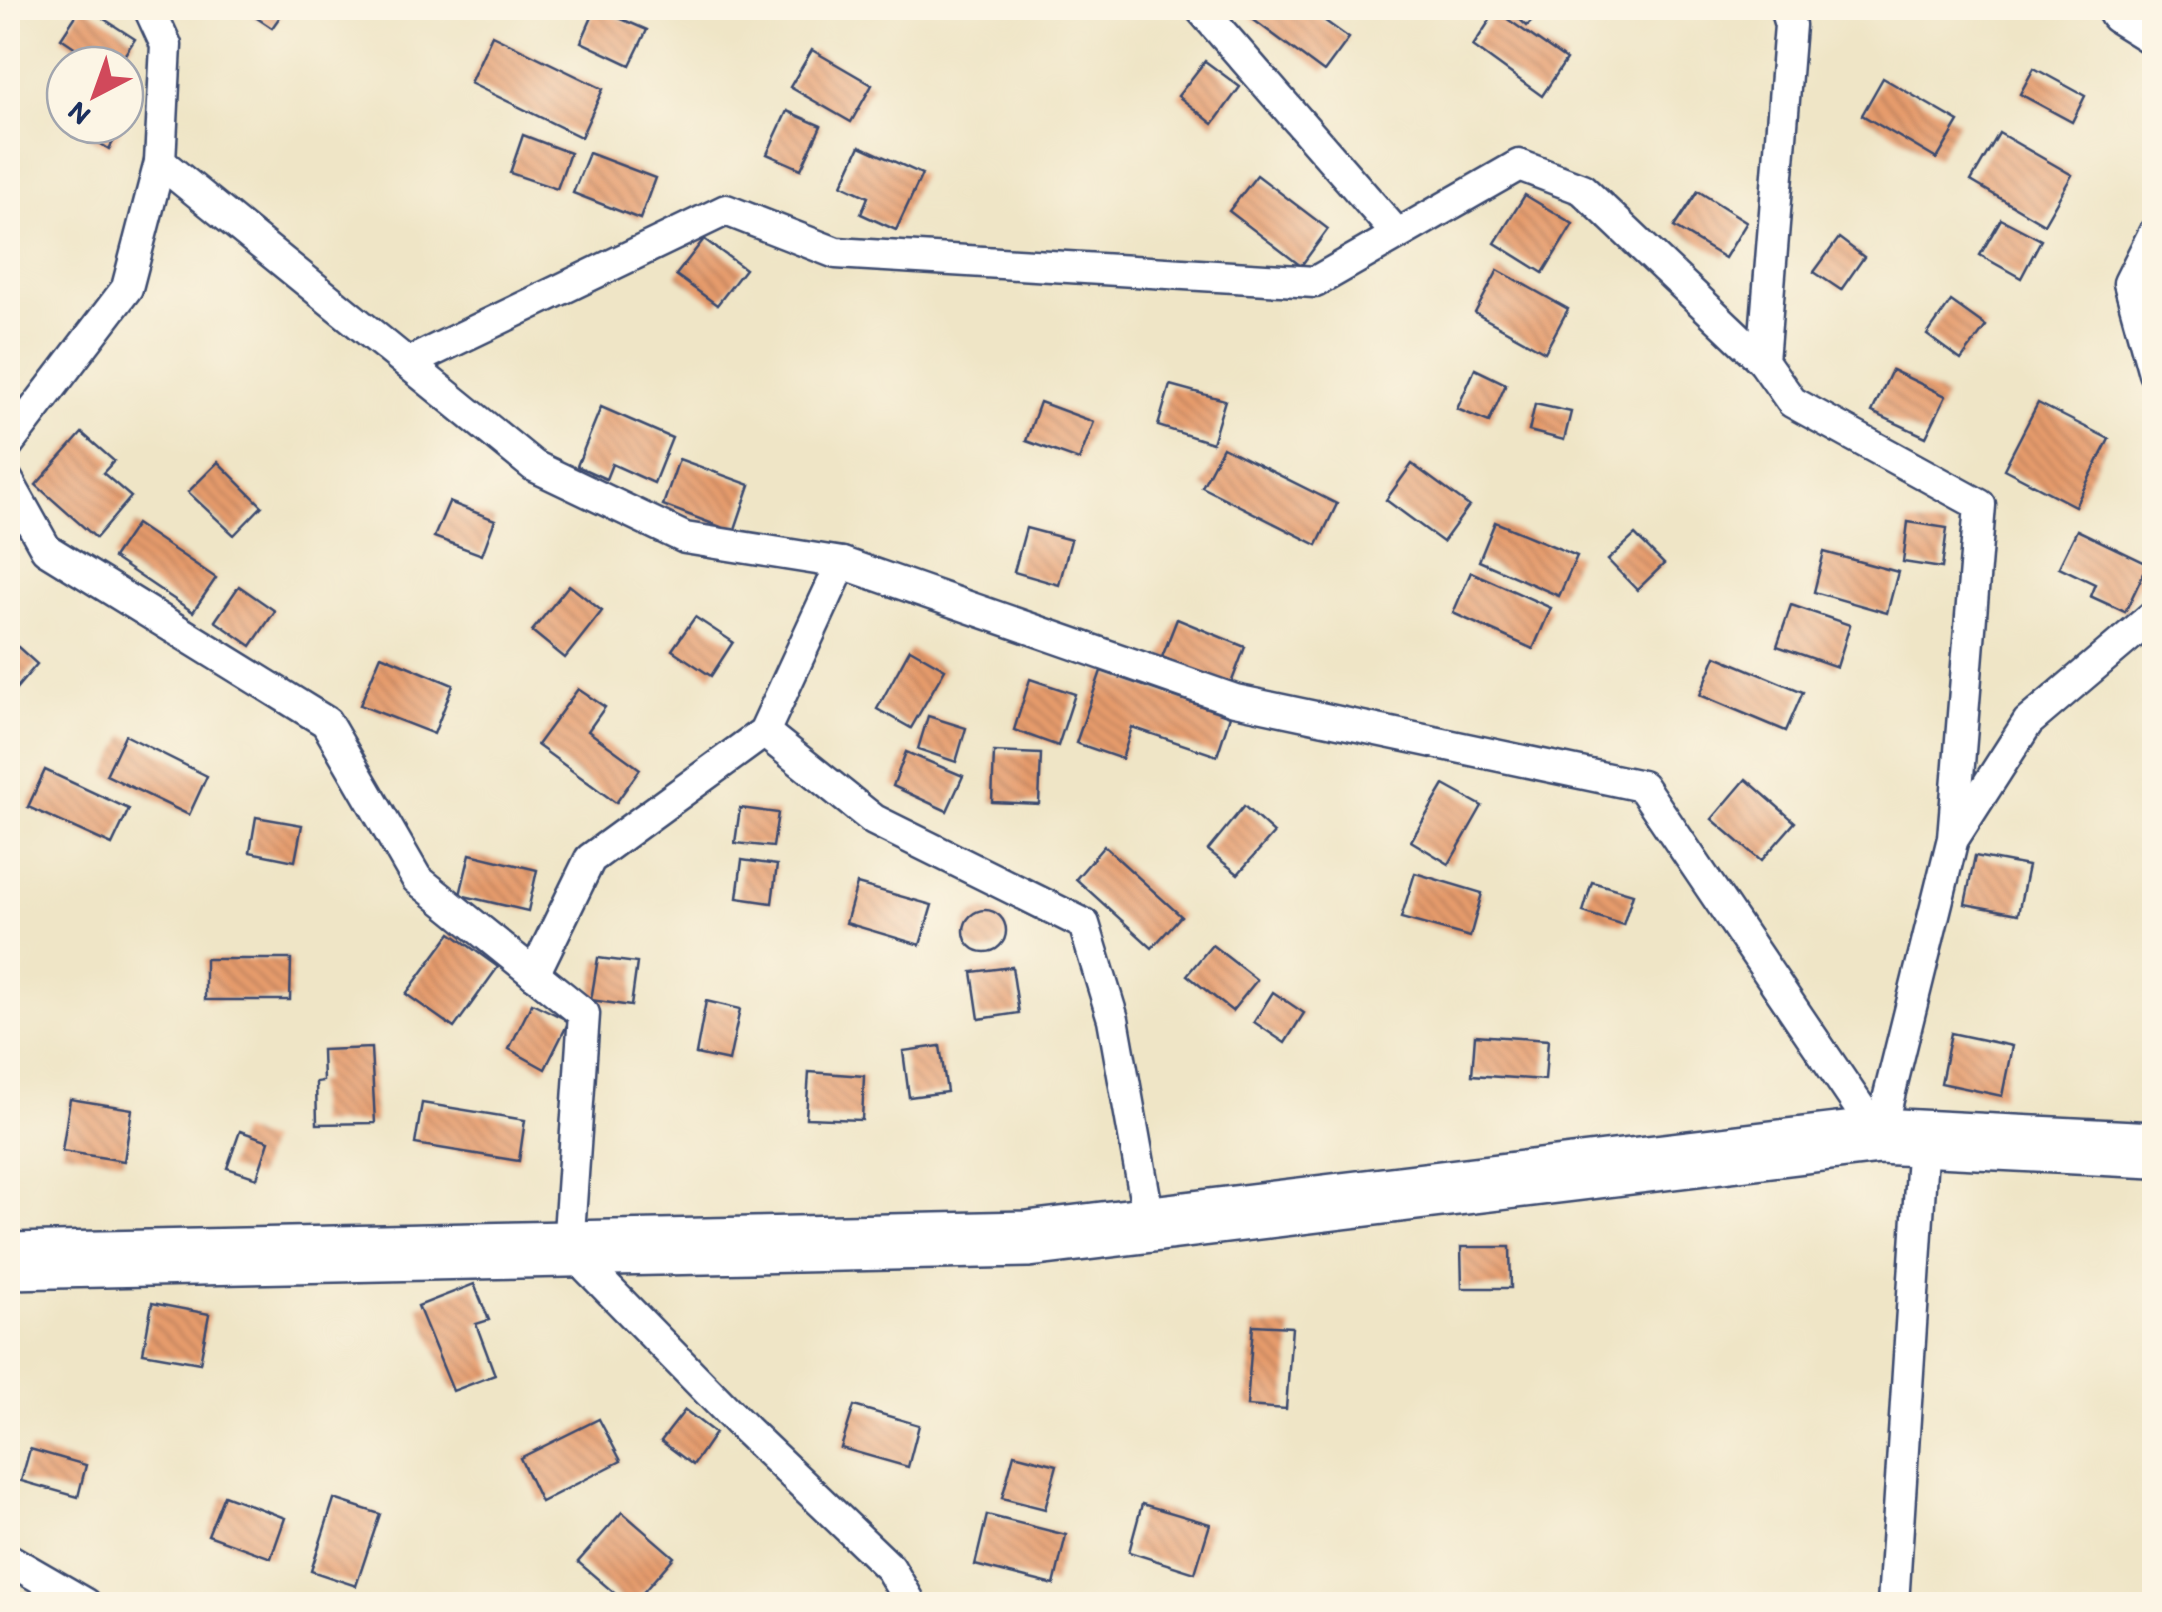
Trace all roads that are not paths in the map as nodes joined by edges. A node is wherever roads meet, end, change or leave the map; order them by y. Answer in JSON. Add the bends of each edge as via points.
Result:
{"nodes":[{"id":1,"x":149,"y":8,"type":"edge"},
{"id":2,"x":1200,"y":8,"type":"edge"},
{"id":3,"x":1785,"y":8,"type":"edge"},
{"id":4,"x":2125,"y":8,"type":"edge"},
{"id":5,"x":2154,"y":26,"type":"edge"},
{"id":6,"x":160,"y":162,"type":"junction"},
{"id":7,"x":1397,"y":234,"type":"junction"},
{"id":8,"x":2154,"y":234,"type":"edge"},
{"id":9,"x":1763,"y":361,"type":"junction"},
{"id":10,"x":408,"y":363,"type":"junction"},
{"id":11,"x":2154,"y":373,"type":"edge"},
{"id":12,"x":8,"y":444,"type":"edge"},
{"id":13,"x":8,"y":481,"type":"edge"},
{"id":14,"x":842,"y":563,"type":"junction"},
{"id":15,"x":2154,"y":615,"type":"edge"},
{"id":16,"x":764,"y":732,"type":"junction"},
{"id":17,"x":1953,"y":838,"type":"junction"},
{"id":18,"x":534,"y":974,"type":"junction"},
{"id":19,"x":1901,"y":1137,"type":"junction"},
{"id":20,"x":2154,"y":1150,"type":"edge"},
{"id":21,"x":1150,"y":1225,"type":"junction"},
{"id":22,"x":568,"y":1248,"type":"junction"},
{"id":23,"x":8,"y":1260,"type":"edge"},
{"id":24,"x":8,"y":1558,"type":"edge"},
{"id":25,"x":86,"y":1604,"type":"edge"},
{"id":26,"x":911,"y":1604,"type":"edge"},
{"id":27,"x":1893,"y":1604,"type":"edge"}],
"edges":[{"from":1,"to":6,"type":"lane","via":[[166,45]]},
{"from":2,"to":7,"type":"lane"},
{"from":3,"to":9,"type":"lane","via":[[1790,25]]},
{"from":4,"to":5,"type":"street"},
{"from":6,"to":10,"type":"lane"},
{"from":6,"to":12,"type":"lane","via":[[127,288]]},
{"from":7,"to":9,"type":"lane","via":[[1519,165],[1582,189]]},
{"from":7,"to":10,"type":"lane","via":[[1315,282],[836,253],[726,210]]},
{"from":8,"to":11,"type":"lane","via":[[2128,283]]},
{"from":9,"to":17,"type":"lane","via":[[1792,402],[1980,505]]},
{"from":10,"to":14,"type":"lane","via":[[534,466],[685,538]]},
{"from":13,"to":18,"type":"lane","via":[[46,549],[326,722],[417,879]]},
{"from":14,"to":16,"type":"lane"},
{"from":14,"to":19,"type":"lane","via":[[1235,700],[1642,786]]},
{"from":15,"to":17,"type":"lane","via":[[2028,722]]},
{"from":16,"to":18,"type":"lane","via":[[590,859]]},
{"from":16,"to":21,"type":"lane","via":[[874,820],[1084,924],[1113,1018]]},
{"from":17,"to":19,"type":"lane"},
{"from":18,"to":22,"type":"lane","via":[[584,1014]]},
{"from":19,"to":20,"type":"street"},
{"from":19,"to":21,"type":"street"},
{"from":19,"to":27,"type":"lane"},
{"from":21,"to":22,"type":"street","via":[[1028,1240]]},
{"from":22,"to":23,"type":"street"},
{"from":22,"to":26,"type":"lane","via":[[890,1568]]},
{"from":24,"to":25,"type":"lane"}]}
